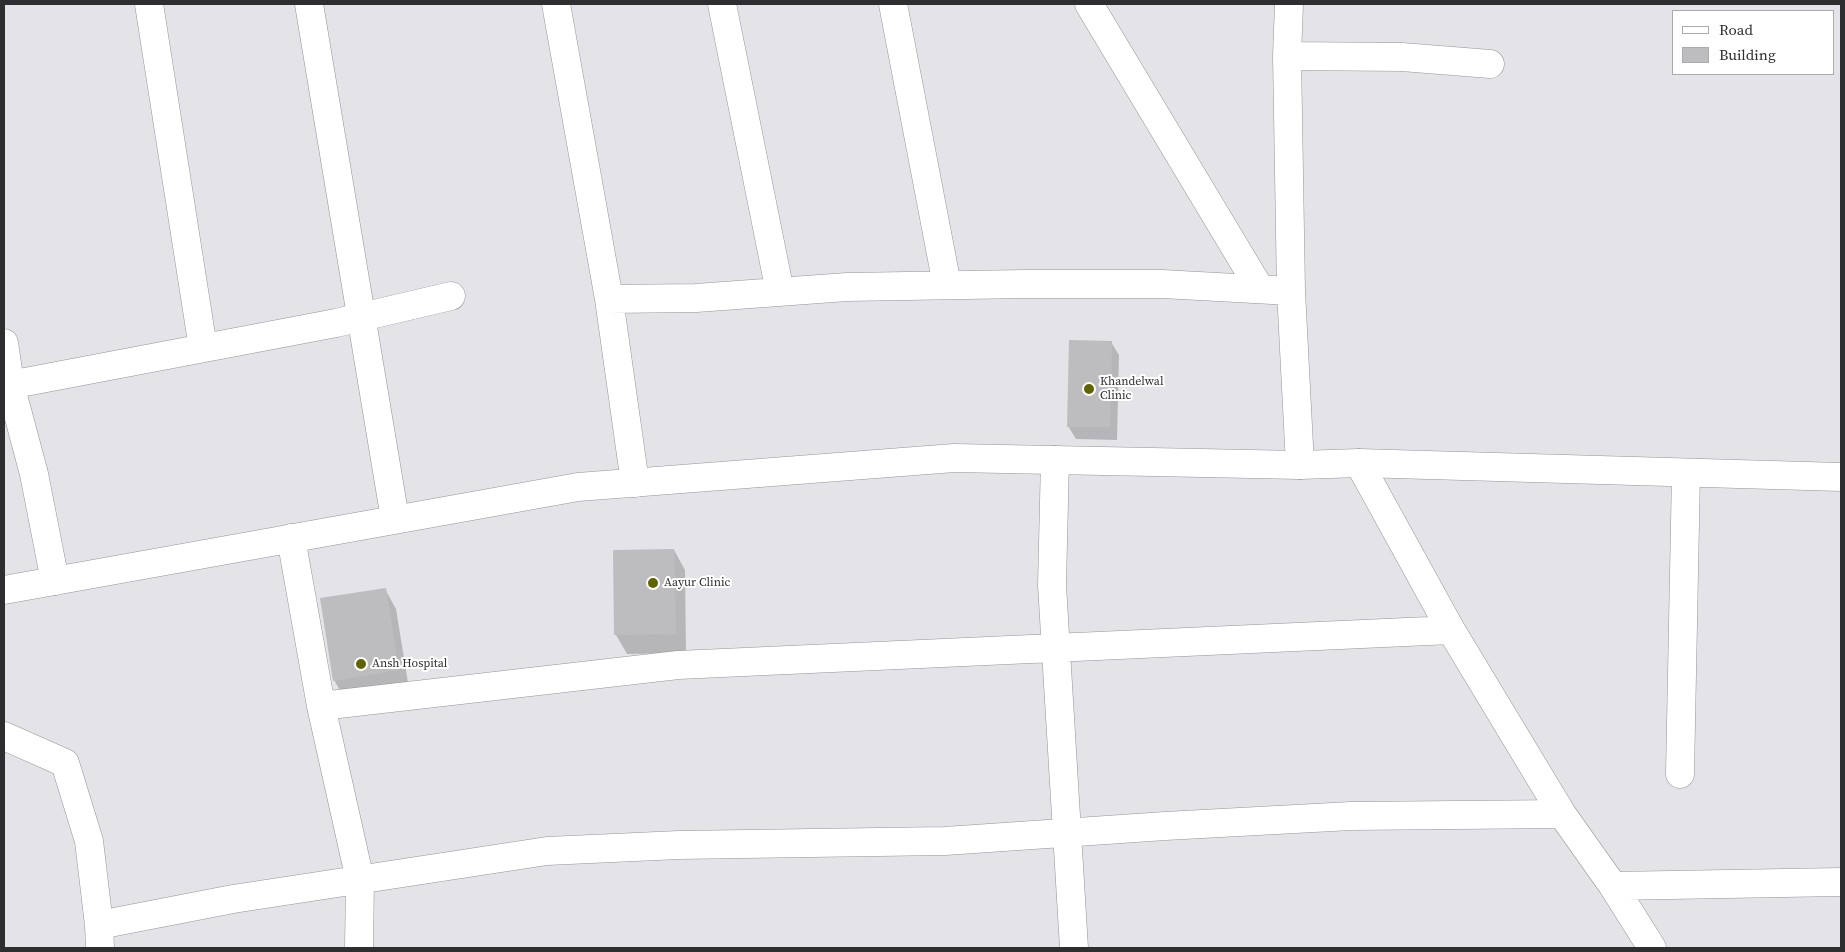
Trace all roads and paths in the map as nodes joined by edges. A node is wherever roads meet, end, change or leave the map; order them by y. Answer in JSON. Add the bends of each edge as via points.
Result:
{"nodes":[{"id":1,"x":149,"y":4,"type":"edge"},
{"id":2,"x":309,"y":4,"type":"edge"},
{"id":3,"x":556,"y":4,"type":"edge"},
{"id":4,"x":722,"y":4,"type":"edge"},
{"id":5,"x":893,"y":4,"type":"edge"},
{"id":6,"x":1089,"y":4,"type":"edge"},
{"id":7,"x":1289,"y":4,"type":"edge"},
{"id":8,"x":1287,"y":56,"type":"junction"},
{"id":9,"x":1490,"y":64,"type":"dead end"},
{"id":10,"x":947,"y":285,"type":"junction"},
{"id":11,"x":1260,"y":289,"type":"junction"},
{"id":12,"x":1291,"y":291,"type":"junction"},
{"id":13,"x":780,"y":292,"type":"junction"},
{"id":14,"x":451,"y":296,"type":"dead end"},
{"id":15,"x":609,"y":298,"type":"junction"},
{"id":16,"x":363,"y":317,"type":"junction"},
{"id":17,"x":4,"y":343,"type":"edge"},
{"id":18,"x":203,"y":348,"type":"junction"},
{"id":19,"x":7,"y":385,"type":"edge"},
{"id":20,"x":1055,"y":460,"type":"junction"},
{"id":21,"x":1359,"y":463,"type":"junction"},
{"id":22,"x":1300,"y":465,"type":"junction"},
{"id":23,"x":1686,"y":473,"type":"junction"},
{"id":24,"x":1841,"y":477,"type":"edge"},
{"id":25,"x":635,"y":483,"type":"junction"},
{"id":26,"x":395,"y":519,"type":"junction"},
{"id":27,"x":291,"y":538,"type":"junction"},
{"id":28,"x":55,"y":581,"type":"junction"},
{"id":29,"x":4,"y":590,"type":"edge"},
{"id":30,"x":1451,"y":630,"type":"junction"},
{"id":31,"x":1055,"y":650,"type":"junction"},
{"id":32,"x":321,"y":706,"type":"junction"},
{"id":33,"x":4,"y":736,"type":"edge"},
{"id":34,"x":1680,"y":774,"type":"dead end"},
{"id":35,"x":1562,"y":814,"type":"junction"},
{"id":36,"x":1068,"y":833,"type":"junction"},
{"id":37,"x":360,"y":880,"type":"junction"},
{"id":38,"x":1841,"y":882,"type":"edge"},
{"id":39,"x":1613,"y":886,"type":"junction"},
{"id":40,"x":100,"y":936,"type":"edge"},
{"id":41,"x":359,"y":948,"type":"edge"},
{"id":42,"x":1074,"y":948,"type":"edge"},
{"id":43,"x":1652,"y":948,"type":"edge"}],
"edges":[{"from":1,"to":18,"type":"street"},
{"from":2,"to":16,"type":"street"},
{"from":3,"to":15,"type":"street"},
{"from":4,"to":13,"type":"street"},
{"from":5,"to":10,"type":"street"},
{"from":6,"to":11,"type":"street"},
{"from":7,"to":8,"type":"street"},
{"from":8,"to":9,"type":"street","via":[[1402,57]]},
{"from":8,"to":12,"type":"street"},
{"from":10,"to":11,"type":"street","via":[[1162,284]]},
{"from":10,"to":13,"type":"street"},
{"from":11,"to":12,"type":"street"},
{"from":12,"to":22,"type":"street"},
{"from":13,"to":15,"type":"street","via":[[696,298]]},
{"from":14,"to":16,"type":"street"},
{"from":15,"to":25,"type":"street"},
{"from":16,"to":18,"type":"street"},
{"from":16,"to":26,"type":"street"},
{"from":17,"to":19,"type":"street"},
{"from":18,"to":19,"type":"street"},
{"from":19,"to":28,"type":"street","via":[[34,474]]},
{"from":20,"to":22,"type":"street"},
{"from":20,"to":25,"type":"street","via":[[954,458]]},
{"from":20,"to":31,"type":"street","via":[[1052,584]]},
{"from":21,"to":22,"type":"street"},
{"from":21,"to":23,"type":"street"},
{"from":21,"to":30,"type":"street"},
{"from":23,"to":24,"type":"street"},
{"from":23,"to":34,"type":"street"},
{"from":25,"to":26,"type":"street","via":[[578,487]]},
{"from":26,"to":27,"type":"street"},
{"from":27,"to":28,"type":"street"},
{"from":27,"to":32,"type":"street"},
{"from":28,"to":29,"type":"street"},
{"from":30,"to":31,"type":"street"},
{"from":30,"to":35,"type":"street"},
{"from":31,"to":32,"type":"street","via":[[678,665]]},
{"from":31,"to":36,"type":"street"},
{"from":32,"to":37,"type":"street"},
{"from":33,"to":40,"type":"street","via":[[65,763],[89,841]]},
{"from":35,"to":36,"type":"street","via":[[1351,816]]},
{"from":35,"to":39,"type":"street"},
{"from":36,"to":37,"type":"street","via":[[945,842],[679,844],[547,851]]},
{"from":36,"to":42,"type":"street"},
{"from":37,"to":40,"type":"street","via":[[233,899]]},
{"from":37,"to":41,"type":"street"},
{"from":38,"to":39,"type":"street"},
{"from":39,"to":43,"type":"street"}]}
